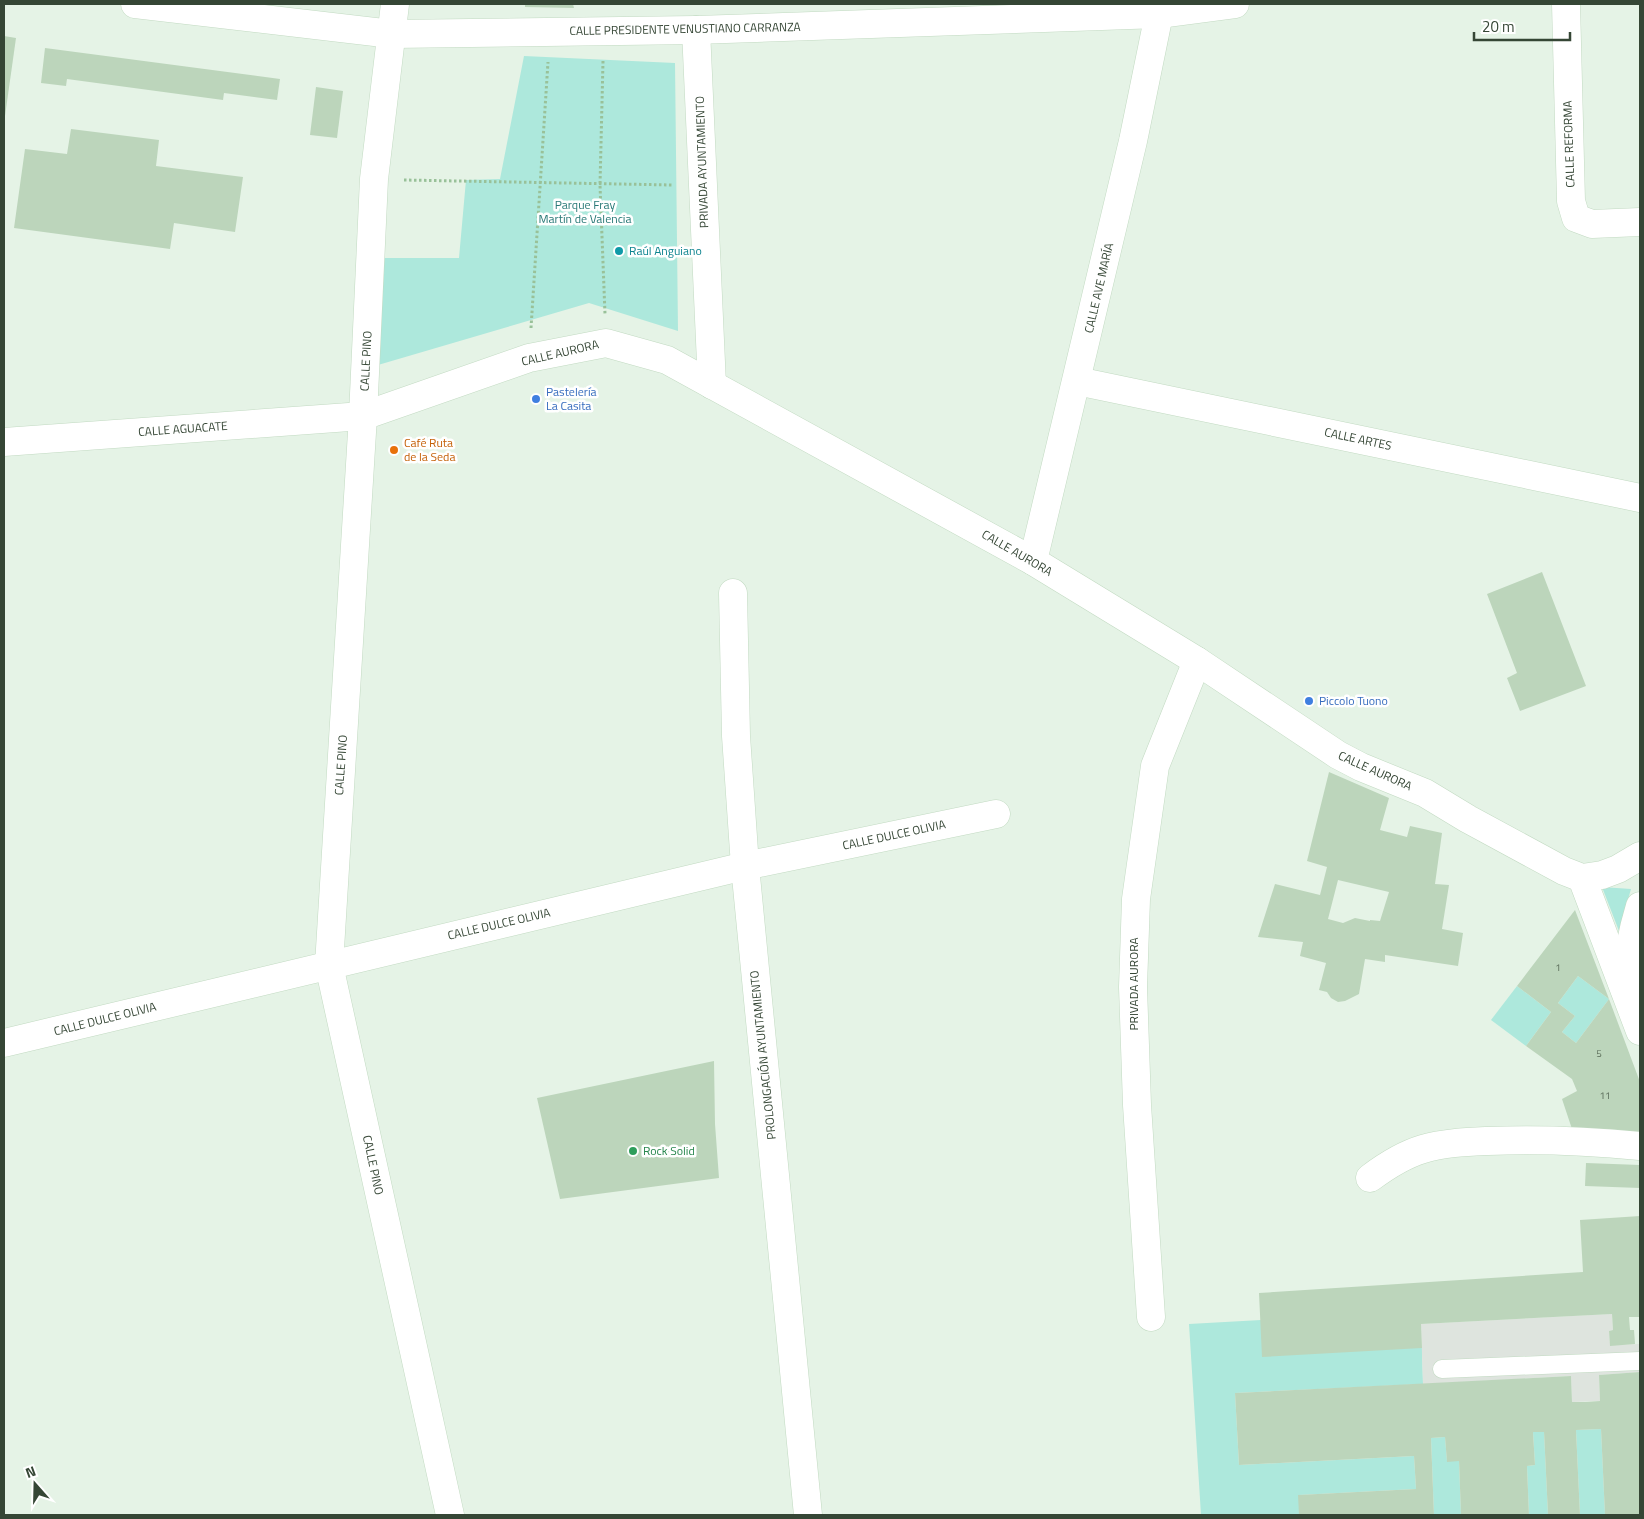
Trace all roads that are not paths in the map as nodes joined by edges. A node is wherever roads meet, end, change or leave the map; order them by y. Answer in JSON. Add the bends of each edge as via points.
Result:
{"nodes":[{"id":1,"x":136,"y":4,"type":"edge"},
{"id":2,"x":395,"y":4,"type":"edge"},
{"id":3,"x":1235,"y":4,"type":"edge"},
{"id":4,"x":1566,"y":4,"type":"edge"},
{"id":5,"x":1202,"y":6,"type":"edge"},
{"id":6,"x":1160,"y":14,"type":"junction"},
{"id":7,"x":696,"y":30,"type":"junction"},
{"id":8,"x":392,"y":34,"type":"junction"},
{"id":9,"x":1640,"y":222,"type":"edge"},
{"id":10,"x":1076,"y":380,"type":"junction"},
{"id":11,"x":712,"y":385,"type":"junction"},
{"id":12,"x":363,"y":416,"type":"junction"},
{"id":13,"x":4,"y":442,"type":"edge"},
{"id":14,"x":1640,"y":498,"type":"edge"},
{"id":15,"x":1033,"y":561,"type":"junction"},
{"id":16,"x":733,"y":593,"type":"dead end"},
{"id":17,"x":1197,"y":661,"type":"junction"},
{"id":18,"x":996,"y":814,"type":"dead end"},
{"id":19,"x":1640,"y":856,"type":"edge"},
{"id":20,"x":745,"y":866,"type":"junction"},
{"id":21,"x":1582,"y":878,"type":"junction"},
{"id":22,"x":1640,"y":906,"type":"edge"},
{"id":23,"x":329,"y":965,"type":"junction"},
{"id":24,"x":1626,"y":993,"type":"junction"},
{"id":25,"x":1640,"y":1031,"type":"edge"},
{"id":26,"x":4,"y":1043,"type":"edge"},
{"id":27,"x":1640,"y":1146,"type":"edge"},
{"id":28,"x":1370,"y":1178,"type":"dead end"},
{"id":29,"x":1151,"y":1317,"type":"dead end"},
{"id":30,"x":1640,"y":1361,"type":"edge"},
{"id":31,"x":1442,"y":1369,"type":"dead end"},
{"id":32,"x":450,"y":1515,"type":"edge"},
{"id":33,"x":808,"y":1515,"type":"edge"}],
"edges":[{"from":1,"to":8,"type":"street","name":"CALLE PRESIDENTE VENUSTIANO CARRANZA"},
{"from":2,"to":8,"type":"street","name":"CALLE PINO"},
{"from":3,"to":5,"type":"street","name":"CALLE PRESIDENTE VENUSTIANO CARRANZA"},
{"from":4,"to":9,"type":"street","name":"CALLE REFORMA","via":[[1571,201],[1576,218],[1592,224]]},
{"from":5,"to":6,"type":"street","name":"CALLE PRESIDENTE VENUSTIANO CARRANZA"},
{"from":6,"to":7,"type":"street","name":"CALLE PRESIDENTE VENUSTIANO CARRANZA"},
{"from":6,"to":10,"type":"street","name":"CALLE AVE MARÍA"},
{"from":7,"to":8,"type":"street","name":"CALLE PRESIDENTE VENUSTIANO CARRANZA"},
{"from":7,"to":11,"type":"street","name":"PRIVADA AYUNTAMIENTO"},
{"from":8,"to":12,"type":"street","name":"CALLE PINO","via":[[374,179]]},
{"from":10,"to":14,"type":"street","name":"CALLE ARTES"},
{"from":10,"to":15,"type":"street","name":"CALLE AVE MARÍA"},
{"from":11,"to":12,"type":"street","name":"CALLE AURORA","via":[[667,360],[606,342],[528,358]]},
{"from":11,"to":15,"type":"street","name":"CALLE AURORA"},
{"from":12,"to":13,"type":"street","name":"CALLE AGUACATE"},
{"from":12,"to":23,"type":"street","name":"CALLE PINO"},
{"from":15,"to":17,"type":"street","name":"CALLE AURORA"},
{"from":16,"to":20,"type":"street","name":"PROLONGACIÓN AYUNTAMIENTO","via":[[736,736]]},
{"from":17,"to":21,"type":"street","name":"CALLE AURORA","via":[[1338,755],[1425,793]]},
{"from":17,"to":29,"type":"street","name":"PRIVADA AURORA","via":[[1155,766],[1136,899],[1132,987]]},
{"from":18,"to":20,"type":"street","name":"CALLE DULCE OLIVIA"},
{"from":19,"to":21,"type":"street","via":[[1618,869]]},
{"from":20,"to":23,"type":"street","name":"CALLE DULCE OLIVIA"},
{"from":20,"to":33,"type":"street","name":"PROLONGACIÓN AYUNTAMIENTO"},
{"from":21,"to":24,"type":"street"},
{"from":22,"to":24,"type":"street","via":[[1632,929]]},
{"from":23,"to":26,"type":"street","name":"CALLE DULCE OLIVIA"},
{"from":23,"to":32,"type":"street","name":"CALLE PINO"},
{"from":24,"to":25,"type":"street"},
{"from":27,"to":28,"type":"street","via":[[1549,1140],[1442,1145],[1407,1155]]},
{"from":30,"to":31,"type":"lane"}]}
